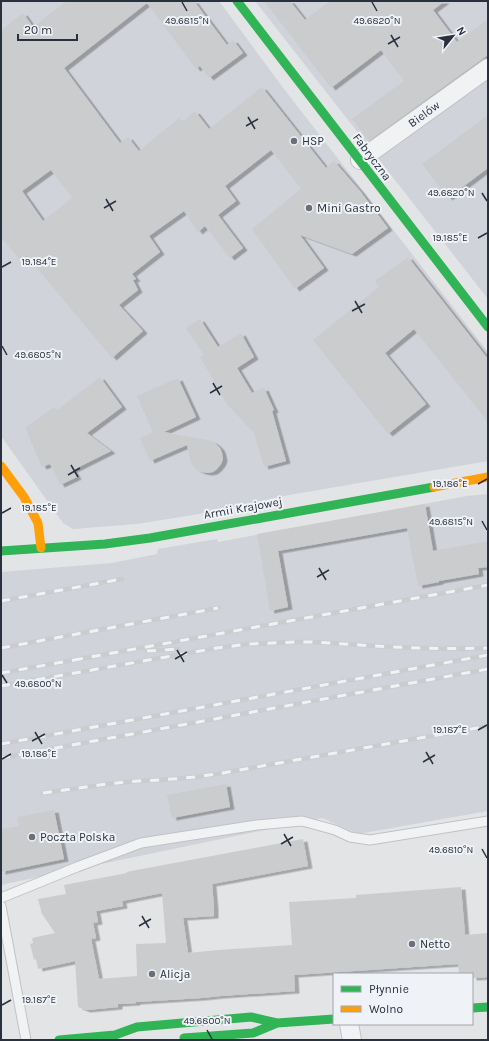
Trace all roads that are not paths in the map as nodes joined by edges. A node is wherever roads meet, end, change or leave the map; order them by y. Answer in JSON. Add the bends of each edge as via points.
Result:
{"nodes":[{"id":1,"x":237,"y":1,"type":"edge"},
{"id":2,"x":488,"y":68,"type":"edge"},
{"id":3,"x":360,"y":160,"type":"junction"},
{"id":4,"x":488,"y":327,"type":"edge"},
{"id":5,"x":1,"y":466,"type":"edge"},
{"id":6,"x":488,"y":477,"type":"edge"},
{"id":7,"x":41,"y":548,"type":"junction"},
{"id":8,"x":1,"y":550,"type":"edge"},
{"id":9,"x":488,"y":821,"type":"edge"},
{"id":10,"x":1,"y":898,"type":"edge"},
{"id":11,"x":1,"y":906,"type":"edge"},
{"id":12,"x":488,"y":1007,"type":"edge"},
{"id":13,"x":473,"y":1008,"type":"edge"},
{"id":14,"x":333,"y":1019,"type":"edge"},
{"id":15,"x":277,"y":1023,"type":"junction"},
{"id":16,"x":349,"y":1025,"type":"edge"},
{"id":17,"x":115,"y":1036,"type":"junction"},
{"id":18,"x":127,"y":1038,"type":"dead end"},
{"id":19,"x":174,"y":1038,"type":"dead end"},
{"id":20,"x":26,"y":1040,"type":"edge"},
{"id":21,"x":59,"y":1040,"type":"edge"},
{"id":22,"x":352,"y":1040,"type":"edge"}],
"edges":[{"from":1,"to":3,"type":"street","name":"Fabryczna"},
{"from":2,"to":3,"type":"street","name":"Bielów"},
{"from":3,"to":4,"type":"street","name":"Fabryczna"},
{"from":5,"to":7,"type":"street","via":[[24,497],[38,524]]},
{"from":6,"to":7,"type":"street","name":"Armii Krajowej","via":[[150,538]]},
{"from":7,"to":8,"type":"street","name":"Armii Krajowej"},
{"from":9,"to":10,"type":"lane","via":[[370,840],[350,838],[334,830],[302,821],[256,824],[141,843]]},
{"from":11,"to":20,"type":"lane"},
{"from":12,"to":13,"type":"street"},
{"from":14,"to":15,"type":"street"},
{"from":15,"to":17,"type":"street","via":[[251,1017],[137,1027]]},
{"from":15,"to":19,"type":"street","via":[[253,1033]]},
{"from":16,"to":22,"type":"street"},
{"from":17,"to":18,"type":"street"},
{"from":17,"to":21,"type":"street"}]}
